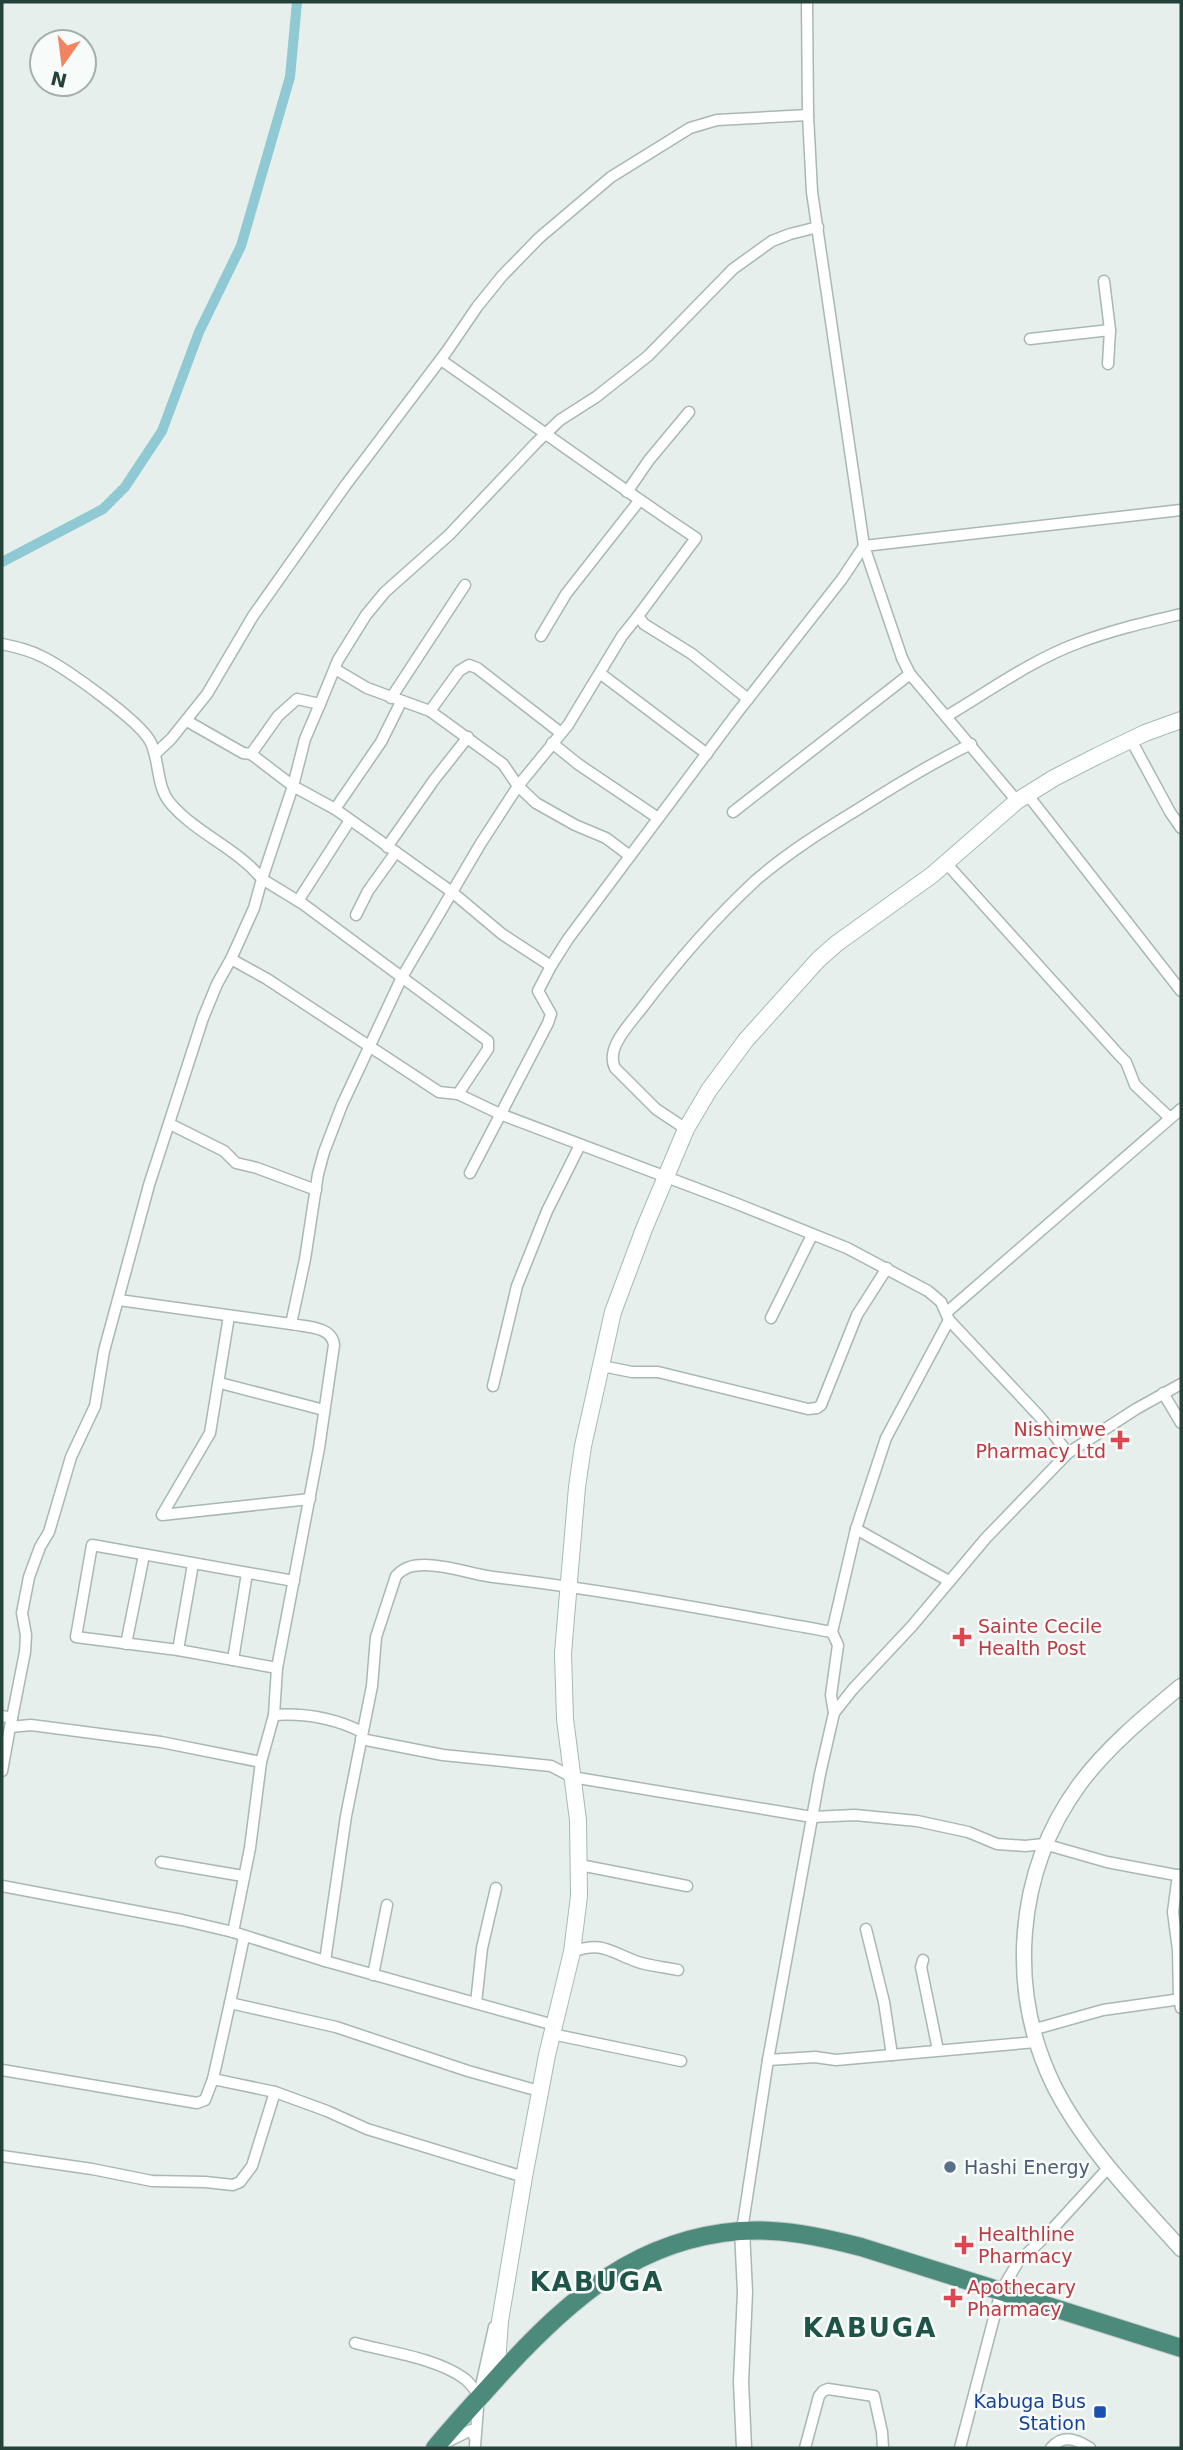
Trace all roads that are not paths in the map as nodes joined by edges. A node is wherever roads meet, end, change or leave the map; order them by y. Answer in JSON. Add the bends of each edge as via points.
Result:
{"nodes":[{"id":1,"x":807,"y":2,"type":"edge"},
{"id":2,"x":808,"y":115,"type":"junction"},
{"id":3,"x":818,"y":227,"type":"junction"},
{"id":4,"x":1104,"y":281,"type":"dead end"},
{"id":5,"x":1110,"y":330,"type":"junction"},
{"id":6,"x":1030,"y":340,"type":"dead end"},
{"id":7,"x":441,"y":360,"type":"junction"},
{"id":8,"x":1108,"y":364,"type":"dead end"},
{"id":9,"x":690,"y":412,"type":"dead end"},
{"id":10,"x":547,"y":432,"type":"junction"},
{"id":11,"x":627,"y":492,"type":"junction"},
{"id":12,"x":639,"y":501,"type":"junction"},
{"id":13,"x":1181,"y":510,"type":"edge"},
{"id":14,"x":864,"y":546,"type":"junction"},
{"id":15,"x":465,"y":585,"type":"dead end"},
{"id":16,"x":1181,"y":614,"type":"edge"},
{"id":17,"x":638,"y":616,"type":"junction"},
{"id":18,"x":541,"y":636,"type":"dead end"},
{"id":19,"x":2,"y":644,"type":"edge"},
{"id":20,"x":335,"y":669,"type":"junction"},
{"id":21,"x":601,"y":674,"type":"junction"},
{"id":22,"x":910,"y":674,"type":"junction"},
{"id":23,"x":748,"y":699,"type":"junction"},
{"id":24,"x":396,"y":700,"type":"junction"},
{"id":25,"x":320,"y":704,"type":"junction"},
{"id":26,"x":430,"y":711,"type":"junction"},
{"id":27,"x":947,"y":716,"type":"junction"},
{"id":28,"x":187,"y":721,"type":"junction"},
{"id":29,"x":1181,"y":722,"type":"edge"},
{"id":30,"x":561,"y":733,"type":"junction"},
{"id":31,"x":468,"y":737,"type":"junction"},
{"id":32,"x":1131,"y":740,"type":"junction"},
{"id":33,"x":552,"y":743,"type":"junction"},
{"id":34,"x":971,"y":744,"type":"junction"},
{"id":35,"x":155,"y":754,"type":"junction"},
{"id":36,"x":251,"y":754,"type":"junction"},
{"id":37,"x":707,"y":754,"type":"junction"},
{"id":38,"x":293,"y":786,"type":"junction"},
{"id":39,"x":519,"y":786,"type":"junction"},
{"id":40,"x":1022,"y":797,"type":"junction"},
{"id":41,"x":335,"y":809,"type":"junction"},
{"id":42,"x":733,"y":812,"type":"dead end"},
{"id":43,"x":658,"y":818,"type":"junction"},
{"id":44,"x":351,"y":820,"type":"junction"},
{"id":45,"x":1181,"y":828,"type":"edge"},
{"id":46,"x":392,"y":850,"type":"junction"},
{"id":47,"x":629,"y":856,"type":"junction"},
{"id":48,"x":946,"y":863,"type":"junction"},
{"id":49,"x":262,"y":879,"type":"junction"},
{"id":50,"x":452,"y":892,"type":"junction"},
{"id":51,"x":298,"y":901,"type":"junction"},
{"id":52,"x":356,"y":915,"type":"dead end"},
{"id":53,"x":231,"y":959,"type":"junction"},
{"id":54,"x":551,"y":966,"type":"junction"},
{"id":55,"x":402,"y":977,"type":"junction"},
{"id":56,"x":1181,"y":991,"type":"edge"},
{"id":57,"x":370,"y":1047,"type":"junction"},
{"id":58,"x":458,"y":1094,"type":"junction"},
{"id":59,"x":1181,"y":1109,"type":"edge"},
{"id":60,"x":500,"y":1114,"type":"junction"},
{"id":61,"x":1170,"y":1118,"type":"junction"},
{"id":62,"x":170,"y":1124,"type":"junction"},
{"id":63,"x":686,"y":1129,"type":"junction"},
{"id":64,"x":580,"y":1145,"type":"junction"},
{"id":65,"x":470,"y":1173,"type":"dead end"},
{"id":66,"x":666,"y":1178,"type":"junction"},
{"id":67,"x":316,"y":1190,"type":"junction"},
{"id":68,"x":813,"y":1235,"type":"junction"},
{"id":69,"x":887,"y":1268,"type":"junction"},
{"id":70,"x":119,"y":1300,"type":"junction"},
{"id":71,"x":229,"y":1316,"type":"junction"},
{"id":72,"x":948,"y":1316,"type":"junction"},
{"id":73,"x":771,"y":1318,"type":"dead end"},
{"id":74,"x":291,"y":1324,"type":"junction"},
{"id":75,"x":602,"y":1366,"type":"junction"},
{"id":76,"x":220,"y":1383,"type":"junction"},
{"id":77,"x":1181,"y":1384,"type":"edge"},
{"id":78,"x":493,"y":1386,"type":"dead end"},
{"id":79,"x":1163,"y":1393,"type":"junction"},
{"id":80,"x":324,"y":1409,"type":"junction"},
{"id":81,"x":1181,"y":1423,"type":"edge"},
{"id":82,"x":1068,"y":1453,"type":"junction"},
{"id":83,"x":310,"y":1499,"type":"junction"},
{"id":84,"x":856,"y":1529,"type":"junction"},
{"id":85,"x":144,"y":1555,"type":"junction"},
{"id":86,"x":193,"y":1564,"type":"junction"},
{"id":87,"x":247,"y":1573,"type":"junction"},
{"id":88,"x":294,"y":1581,"type":"junction"},
{"id":89,"x":949,"y":1581,"type":"junction"},
{"id":90,"x":569,"y":1585,"type":"junction"},
{"id":91,"x":832,"y":1632,"type":"junction"},
{"id":92,"x":126,"y":1643,"type":"junction"},
{"id":93,"x":178,"y":1650,"type":"junction"},
{"id":94,"x":233,"y":1660,"type":"junction"},
{"id":95,"x":277,"y":1668,"type":"junction"},
{"id":96,"x":1181,"y":1686,"type":"edge"},
{"id":97,"x":834,"y":1713,"type":"junction"},
{"id":98,"x":274,"y":1715,"type":"junction"},
{"id":99,"x":8,"y":1720,"type":"edge"},
{"id":100,"x":362,"y":1736,"type":"junction"},
{"id":101,"x":261,"y":1762,"type":"junction"},
{"id":102,"x":2,"y":1770,"type":"edge"},
{"id":103,"x":572,"y":1777,"type":"junction"},
{"id":104,"x":812,"y":1817,"type":"junction"},
{"id":105,"x":1044,"y":1844,"type":"junction"},
{"id":106,"x":161,"y":1862,"type":"dead end"},
{"id":107,"x":580,"y":1866,"type":"junction"},
{"id":108,"x":1180,"y":1875,"type":"edge"},
{"id":109,"x":243,"y":1876,"type":"junction"},
{"id":110,"x":2,"y":1886,"type":"edge"},
{"id":111,"x":687,"y":1886,"type":"dead end"},
{"id":112,"x":496,"y":1888,"type":"dead end"},
{"id":113,"x":387,"y":1905,"type":"dead end"},
{"id":114,"x":866,"y":1929,"type":"dead end"},
{"id":115,"x":238,"y":1935,"type":"junction"},
{"id":116,"x":572,"y":1952,"type":"junction"},
{"id":117,"x":923,"y":1960,"type":"dead end"},
{"id":118,"x":325,"y":1961,"type":"junction"},
{"id":119,"x":678,"y":1970,"type":"dead end"},
{"id":120,"x":373,"y":1975,"type":"junction"},
{"id":121,"x":1180,"y":2002,"type":"edge"},
{"id":122,"x":230,"y":2003,"type":"junction"},
{"id":123,"x":476,"y":2003,"type":"junction"},
{"id":124,"x":553,"y":2029,"type":"junction"},
{"id":125,"x":1034,"y":2036,"type":"junction"},
{"id":126,"x":938,"y":2050,"type":"junction"},
{"id":127,"x":892,"y":2055,"type":"junction"},
{"id":128,"x":768,"y":2060,"type":"junction"},
{"id":129,"x":681,"y":2061,"type":"dead end"},
{"id":130,"x":2,"y":2070,"type":"edge"},
{"id":131,"x":213,"y":2079,"type":"junction"},
{"id":132,"x":539,"y":2091,"type":"junction"},
{"id":133,"x":275,"y":2092,"type":"junction"},
{"id":134,"x":2,"y":2156,"type":"edge"},
{"id":135,"x":1109,"y":2167,"type":"junction"},
{"id":136,"x":524,"y":2177,"type":"junction"},
{"id":137,"x":519,"y":2208,"type":"junction"},
{"id":138,"x":742,"y":2231,"type":"junction"},
{"id":139,"x":1181,"y":2249,"type":"edge"},
{"id":140,"x":1001,"y":2291,"type":"junction"},
{"id":141,"x":355,"y":2343,"type":"dead end"},
{"id":142,"x":1181,"y":2348,"type":"edge"},
{"id":143,"x":496,"y":2379,"type":"junction"},
{"id":144,"x":479,"y":2395,"type":"junction"},
{"id":145,"x":475,"y":2447,"type":"edge"},
{"id":146,"x":435,"y":2448,"type":"edge"},
{"id":147,"x":744,"y":2448,"type":"edge"},
{"id":148,"x":805,"y":2448,"type":"edge"},
{"id":149,"x":883,"y":2448,"type":"edge"},
{"id":150,"x":960,"y":2448,"type":"edge"},
{"id":151,"x":1051,"y":2448,"type":"edge"},
{"id":152,"x":1090,"y":2448,"type":"edge"}],
"edges":[{"from":1,"to":2,"type":"street"},
{"from":2,"to":3,"type":"street"},
{"from":2,"to":7,"type":"street","via":[[701,124],[611,177],[502,276]]},
{"from":3,"to":10,"type":"street","via":[[772,241],[743,261],[648,356]]},
{"from":3,"to":14,"type":"street"},
{"from":4,"to":5,"type":"street"},
{"from":5,"to":6,"type":"street"},
{"from":5,"to":8,"type":"street"},
{"from":7,"to":10,"type":"street"},
{"from":7,"to":28,"type":"street","via":[[253,616]]},
{"from":9,"to":11,"type":"street"},
{"from":10,"to":11,"type":"street"},
{"from":10,"to":20,"type":"street","via":[[449,535],[385,592]]},
{"from":11,"to":12,"type":"street"},
{"from":12,"to":17,"type":"street","via":[[696,538]]},
{"from":12,"to":18,"type":"street","via":[[566,594]]},
{"from":13,"to":14,"type":"street"},
{"from":14,"to":22,"type":"street"},
{"from":14,"to":23,"type":"street"},
{"from":15,"to":24,"type":"street"},
{"from":16,"to":27,"type":"street","via":[[1076,643]]},
{"from":17,"to":21,"type":"street"},
{"from":17,"to":23,"type":"street"},
{"from":19,"to":35,"type":"street","via":[[40,655],[63,668],[146,735]]},
{"from":20,"to":24,"type":"street"},
{"from":20,"to":25,"type":"street"},
{"from":21,"to":30,"type":"street"},
{"from":21,"to":37,"type":"street"},
{"from":22,"to":27,"type":"street"},
{"from":22,"to":42,"type":"street"},
{"from":23,"to":37,"type":"street"},
{"from":24,"to":26,"type":"street"},
{"from":24,"to":41,"type":"street","via":[[381,742]]},
{"from":25,"to":36,"type":"street","via":[[297,699]]},
{"from":25,"to":38,"type":"street"},
{"from":26,"to":30,"type":"street","via":[[459,671],[469,665]]},
{"from":26,"to":31,"type":"street"},
{"from":27,"to":34,"type":"street"},
{"from":28,"to":35,"type":"street"},
{"from":28,"to":36,"type":"street"},
{"from":29,"to":32,"type":"main road"},
{"from":30,"to":33,"type":"street"},
{"from":31,"to":39,"type":"street","via":[[503,764]]},
{"from":31,"to":46,"type":"street","via":[[414,806]]},
{"from":32,"to":40,"type":"main road"},
{"from":32,"to":45,"type":"street"},
{"from":33,"to":39,"type":"street"},
{"from":33,"to":43,"type":"street"},
{"from":34,"to":40,"type":"street"},
{"from":34,"to":63,"type":"street","via":[[878,796],[755,881],[690,947],[627,1028],[614,1049],[615,1068],[656,1109]]},
{"from":35,"to":49,"type":"street","via":[[169,801]]},
{"from":36,"to":38,"type":"street"},
{"from":37,"to":43,"type":"street"},
{"from":38,"to":41,"type":"street"},
{"from":38,"to":49,"type":"street"},
{"from":39,"to":47,"type":"street","via":[[536,803],[606,838]]},
{"from":39,"to":50,"type":"street"},
{"from":40,"to":48,"type":"main road"},
{"from":40,"to":56,"type":"street"},
{"from":41,"to":44,"type":"street"},
{"from":43,"to":47,"type":"street"},
{"from":44,"to":46,"type":"street"},
{"from":44,"to":51,"type":"street"},
{"from":46,"to":50,"type":"street"},
{"from":46,"to":52,"type":"street"},
{"from":47,"to":54,"type":"street"},
{"from":48,"to":61,"type":"street","via":[[1126,1062],[1135,1085]]},
{"from":48,"to":63,"type":"main road","via":[[818,960],[746,1040]]},
{"from":49,"to":51,"type":"street"},
{"from":49,"to":53,"type":"street"},
{"from":50,"to":54,"type":"street","via":[[502,934]]},
{"from":50,"to":55,"type":"street"},
{"from":51,"to":55,"type":"street"},
{"from":53,"to":57,"type":"street"},
{"from":53,"to":62,"type":"street","via":[[203,1018]]},
{"from":54,"to":60,"type":"street","via":[[538,991],[550,1019]]},
{"from":55,"to":57,"type":"street"},
{"from":55,"to":58,"type":"street","via":[[488,1041],[488,1049]]},
{"from":57,"to":58,"type":"street","via":[[439,1092]]},
{"from":57,"to":67,"type":"street","via":[[332,1130]]},
{"from":58,"to":60,"type":"street"},
{"from":59,"to":61,"type":"street"},
{"from":60,"to":64,"type":"street"},
{"from":60,"to":65,"type":"street"},
{"from":61,"to":72,"type":"street"},
{"from":62,"to":67,"type":"street","via":[[224,1151],[236,1163]]},
{"from":62,"to":70,"type":"street"},
{"from":63,"to":66,"type":"main road"},
{"from":64,"to":66,"type":"street"},
{"from":64,"to":78,"type":"street","via":[[517,1286]]},
{"from":66,"to":68,"type":"street"},
{"from":66,"to":75,"type":"main road","via":[[618,1295]]},
{"from":67,"to":74,"type":"street"},
{"from":68,"to":69,"type":"street"},
{"from":68,"to":73,"type":"street"},
{"from":69,"to":72,"type":"street","via":[[928,1291]]},
{"from":69,"to":75,"type":"street","via":[[857,1315],[817,1408],[658,1372]]},
{"from":70,"to":71,"type":"street"},
{"from":70,"to":99,"type":"street","via":[[94,1406],[26,1585],[22,1613],[26,1643]]},
{"from":71,"to":74,"type":"street"},
{"from":71,"to":76,"type":"street"},
{"from":72,"to":82,"type":"street"},
{"from":72,"to":84,"type":"street","via":[[886,1438]]},
{"from":74,"to":80,"type":"street","via":[[327,1332],[333,1339]]},
{"from":75,"to":90,"type":"main road","via":[[583,1446]]},
{"from":76,"to":80,"type":"street"},
{"from":76,"to":83,"type":"street","via":[[210,1433],[162,1516]]},
{"from":77,"to":79,"type":"street"},
{"from":79,"to":81,"type":"street"},
{"from":79,"to":82,"type":"street"},
{"from":80,"to":83,"type":"street"},
{"from":82,"to":89,"type":"street"},
{"from":83,"to":88,"type":"street"},
{"from":84,"to":89,"type":"street"},
{"from":84,"to":91,"type":"street"},
{"from":85,"to":86,"type":"street"},
{"from":85,"to":92,"type":"street"},
{"from":85,"to":92,"type":"street","via":[[92,1545],[76,1637]]},
{"from":86,"to":87,"type":"street"},
{"from":86,"to":93,"type":"street"},
{"from":87,"to":88,"type":"street"},
{"from":87,"to":94,"type":"street"},
{"from":88,"to":95,"type":"street"},
{"from":89,"to":97,"type":"street"},
{"from":90,"to":91,"type":"street"},
{"from":90,"to":100,"type":"street","via":[[425,1565],[402,1570],[390,1590],[376,1637]]},
{"from":90,"to":103,"type":"main road","via":[[563,1653]]},
{"from":91,"to":97,"type":"street","via":[[838,1645],[831,1695]]},
{"from":92,"to":93,"type":"street"},
{"from":93,"to":94,"type":"street"},
{"from":94,"to":95,"type":"street"},
{"from":95,"to":98,"type":"street"},
{"from":96,"to":105,"type":"street","via":[[1097,1762]]},
{"from":97,"to":104,"type":"street"},
{"from":98,"to":100,"type":"street","via":[[322,1717]]},
{"from":98,"to":101,"type":"street"},
{"from":99,"to":101,"type":"street"},
{"from":99,"to":102,"type":"street"},
{"from":100,"to":103,"type":"street","via":[[443,1755],[551,1766]]},
{"from":100,"to":118,"type":"street"},
{"from":101,"to":109,"type":"street"},
{"from":103,"to":104,"type":"street"},
{"from":103,"to":107,"type":"main road"},
{"from":104,"to":105,"type":"street","via":[[855,1815],[917,1821],[968,1832],[997,1844]]},
{"from":104,"to":128,"type":"street"},
{"from":105,"to":108,"type":"street","via":[[1107,1862]]},
{"from":105,"to":125,"type":"street","via":[[1029,1900],[1023,1948]]},
{"from":106,"to":109,"type":"street"},
{"from":107,"to":111,"type":"street"},
{"from":107,"to":116,"type":"main road"},
{"from":108,"to":121,"type":"street","via":[[1174,1912]]},
{"from":109,"to":115,"type":"street"},
{"from":110,"to":115,"type":"street"},
{"from":112,"to":123,"type":"street","via":[[482,1948]]},
{"from":113,"to":120,"type":"street"},
{"from":114,"to":127,"type":"street"},
{"from":115,"to":118,"type":"street"},
{"from":115,"to":122,"type":"street"},
{"from":116,"to":119,"type":"street","via":[[604,1947],[638,1962]]},
{"from":116,"to":124,"type":"main road"},
{"from":117,"to":126,"type":"street"},
{"from":118,"to":120,"type":"street"},
{"from":120,"to":123,"type":"street"},
{"from":121,"to":125,"type":"street","via":[[1103,2010]]},
{"from":122,"to":131,"type":"street"},
{"from":122,"to":132,"type":"street","via":[[336,2027]]},
{"from":123,"to":124,"type":"street"},
{"from":124,"to":129,"type":"street"},
{"from":124,"to":132,"type":"main road"},
{"from":125,"to":126,"type":"street"},
{"from":125,"to":135,"type":"street","via":[[1055,2087]]},
{"from":126,"to":127,"type":"street"},
{"from":127,"to":128,"type":"street"},
{"from":128,"to":138,"type":"street"},
{"from":130,"to":131,"type":"street","via":[[197,2103],[205,2100]]},
{"from":131,"to":133,"type":"street"},
{"from":132,"to":136,"type":"main road"},
{"from":133,"to":134,"type":"street","via":[[252,2166],[233,2185],[152,2181]]},
{"from":133,"to":136,"type":"street","via":[[376,2132]]},
{"from":135,"to":139,"type":"street"},
{"from":135,"to":140,"type":"street","via":[[1018,2262]]},
{"from":136,"to":137,"type":"main road"},
{"from":137,"to":143,"type":"main road","via":[[500,2322]]},
{"from":137,"to":144,"type":"street"},
{"from":138,"to":140,"type":"highway","via":[[816,2236]]},
{"from":138,"to":143,"type":"highway","via":[[670,2245],[620,2268],[572,2303]]},
{"from":138,"to":147,"type":"street"},
{"from":140,"to":142,"type":"highway"},
{"from":140,"to":150,"type":"street"},
{"from":141,"to":144,"type":"street","via":[[450,2370],[466,2379]]},
{"from":143,"to":144,"type":"highway"},
{"from":144,"to":145,"type":"street"},
{"from":144,"to":146,"type":"highway"},
{"from":145,"to":146,"type":"street","via":[[471,2430]]},
{"from":148,"to":149,"type":"street","via":[[819,2396],[828,2389],[874,2396]]},
{"from":151,"to":152,"type":"street","via":[[1065,2438]]}]}
